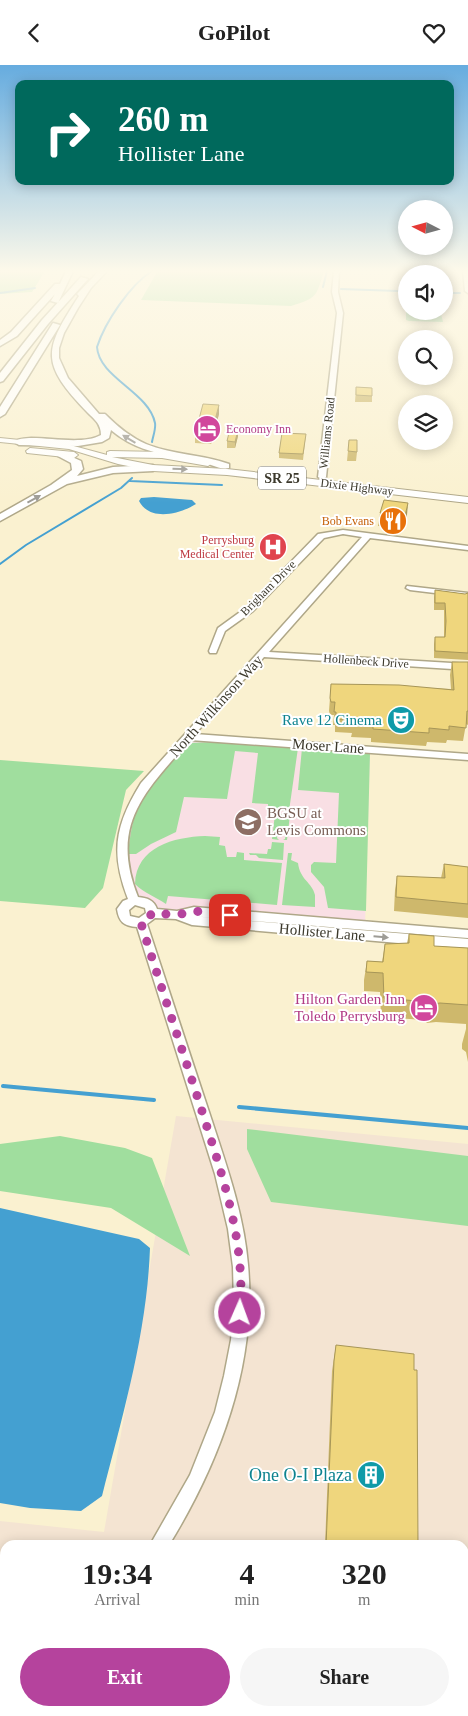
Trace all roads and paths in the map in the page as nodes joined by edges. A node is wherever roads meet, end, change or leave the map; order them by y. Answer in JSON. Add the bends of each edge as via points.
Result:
{"nodes":[{"id":1,"x":18,"y":348,"type":"edge"},
{"id":2,"x":24,"y":348,"type":"edge"},
{"id":3,"x":42,"y":348,"type":"edge"},
{"id":4,"x":56,"y":348,"type":"edge"},
{"id":5,"x":336,"y":348,"type":"edge"},
{"id":6,"x":0,"y":371,"type":"edge"},
{"id":7,"x":61,"y":372,"type":"junction"},
{"id":8,"x":0,"y":379,"type":"edge"},
{"id":9,"x":0,"y":414,"type":"edge"},
{"id":10,"x":0,"y":440,"type":"edge"},
{"id":11,"x":14,"y":444,"type":"junction"},
{"id":12,"x":0,"y":446,"type":"edge"},
{"id":13,"x":61,"y":455,"type":"junction"},
{"id":14,"x":98,"y":455,"type":"junction"},
{"id":15,"x":225,"y":466,"type":"junction"},
{"id":16,"x":153,"y":468,"type":"junction"},
{"id":17,"x":322,"y":477,"type":"junction"},
{"id":18,"x":55,"y":487,"type":"junction"},
{"id":19,"x":468,"y":494,"type":"edge"},
{"id":20,"x":468,"y":500,"type":"edge"},
{"id":21,"x":0,"y":518,"type":"edge"},
{"id":22,"x":367,"y":537,"type":"junction"},
{"id":23,"x":468,"y":549,"type":"edge"},
{"id":24,"x":410,"y":588,"type":"dead end"},
{"id":25,"x":468,"y":595,"type":"edge"},
{"id":26,"x":213,"y":651,"type":"dead end"},
{"id":27,"x":263,"y":655,"type":"junction"},
{"id":28,"x":468,"y":667,"type":"edge"},
{"id":29,"x":188,"y":737,"type":"junction"},
{"id":30,"x":468,"y":757,"type":"edge"},
{"id":31,"x":134,"y":901,"type":"junction"},
{"id":32,"x":177,"y":915,"type":"junction"},
{"id":33,"x":146,"y":918,"type":"junction"},
{"id":34,"x":468,"y":934,"type":"edge"},
{"id":35,"x":468,"y":944,"type":"edge"},
{"id":36,"x":162,"y":1540,"type":"edge"}],
"edges":[{"from":1,"to":6,"type":"highway"},
{"from":2,"to":8,"type":"highway"},
{"from":3,"to":9,"type":"highway"},
{"from":4,"to":7,"type":"highway","via":[[55,360]]},
{"from":5,"to":17,"type":"street","name":"Williams Road"},
{"from":7,"to":11,"type":"highway","via":[[69,386],[104,424],[106,436],[86,444],[50,441]]},
{"from":15,"to":7,"type":"highway","one_way":true,"via":[[212,460],[147,448],[125,437]]},
{"from":10,"to":11,"type":"main road","name":"Dixie Highway"},
{"from":11,"to":12,"type":"main road","name":"Dixie Highway","number":"SR 25"},
{"from":11,"to":13,"type":"main road","name":"Dixie Highway","number":"SR 25"},
{"from":11,"to":14,"type":"main road","name":"Dixie Highway","number":"SR 25","via":[[70,447]]},
{"from":13,"to":14,"type":"main road","name":"Dixie Highway","number":"SR 25"},
{"from":13,"to":18,"type":"highway","via":[[76,461],[78,469]]},
{"from":14,"to":15,"type":"main road","name":"Dixie Highway","number":"SR 25","via":[[140,453]]},
{"from":14,"to":16,"type":"main road","name":"Dixie Highway","number":"SR 25"},
{"from":15,"to":17,"type":"main road","name":"Dixie Highway","number":"SR 25"},
{"from":16,"to":18,"type":"highway","via":[[94,473]]},
{"from":16,"to":20,"type":"main road","name":"Dixie Highway","number":"SR 25","one_way":true,"via":[[227,472]]},
{"from":17,"to":19,"type":"main road","name":"Dixie Highway","number":"SR 25"},
{"from":21,"to":18,"type":"highway","one_way":true},
{"from":22,"to":23,"type":"street","name":"Brigham Drive"},
{"from":22,"to":26,"type":"street","name":"Brigham Drive","via":[[331,534],[316,539],[250,609],[221,630]]},
{"from":22,"to":27,"type":"street","name":"North Wilkinson Way"},
{"from":24,"to":25,"type":"street"},
{"from":27,"to":28,"type":"street","name":"Hollenbeck Drive"},
{"from":27,"to":29,"type":"street","name":"North Wilkinson Way"},
{"from":29,"to":30,"type":"street","name":"Moser Lane"},
{"from":29,"to":31,"type":"street","name":"North Wilkinson Way","via":[[145,785],[133,806],[122,849],[124,871]]},
{"from":31,"to":33,"type":"street","via":[[148,904]]},
{"from":31,"to":33,"type":"street","via":[[124,907],[123,915],[129,922]]},
{"from":32,"to":33,"type":"street","name":"Hollister Lane"},
{"from":32,"to":34,"type":"street","name":"Hollister Lane","via":[[194,911]]},
{"from":32,"to":35,"type":"street","name":"Hollister Lane","one_way":true,"via":[[192,921]]},
{"from":33,"to":36,"type":"street","via":[[236,1227],[242,1298],[238,1342],[224,1410],[197,1480]]}]}
